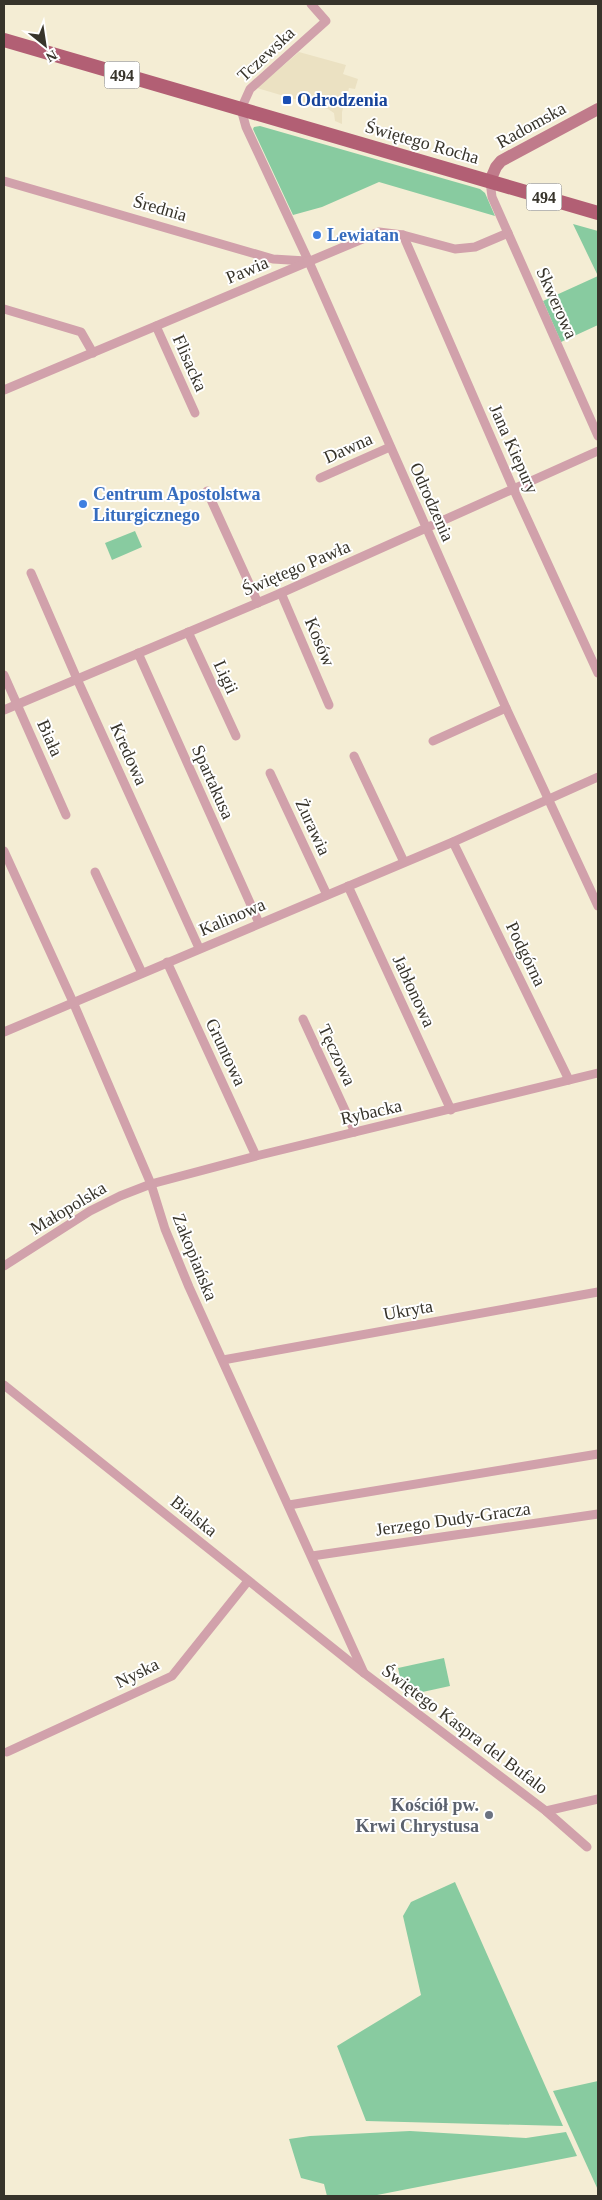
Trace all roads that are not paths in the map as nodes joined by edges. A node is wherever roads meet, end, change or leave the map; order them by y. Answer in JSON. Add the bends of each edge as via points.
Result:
{"nodes":[{"id":1,"x":311,"y":4,"type":"edge"},
{"id":2,"x":4,"y":40,"type":"edge"},
{"id":3,"x":241,"y":109,"type":"junction"},
{"id":4,"x":598,"y":109,"type":"edge"},
{"id":5,"x":4,"y":181,"type":"edge"},
{"id":6,"x":490,"y":181,"type":"junction"},
{"id":7,"x":598,"y":212,"type":"edge"},
{"id":8,"x":508,"y":233,"type":"junction"},
{"id":9,"x":403,"y":235,"type":"junction"},
{"id":10,"x":308,"y":262,"type":"junction"},
{"id":11,"x":4,"y":309,"type":"edge"},
{"id":12,"x":156,"y":326,"type":"junction"},
{"id":13,"x":93,"y":353,"type":"junction"},
{"id":14,"x":4,"y":390,"type":"edge"},
{"id":15,"x":195,"y":414,"type":"dead end"},
{"id":16,"x":598,"y":436,"type":"edge"},
{"id":17,"x":390,"y":447,"type":"junction"},
{"id":18,"x":598,"y":451,"type":"edge"},
{"id":19,"x":320,"y":478,"type":"dead end"},
{"id":20,"x":514,"y":488,"type":"junction"},
{"id":21,"x":208,"y":491,"type":"dead end"},
{"id":22,"x":426,"y":529,"type":"junction"},
{"id":23,"x":31,"y":573,"type":"dead end"},
{"id":24,"x":281,"y":593,"type":"junction"},
{"id":25,"x":258,"y":603,"type":"junction"},
{"id":26,"x":188,"y":632,"type":"junction"},
{"id":27,"x":138,"y":653,"type":"junction"},
{"id":28,"x":598,"y":674,"type":"edge"},
{"id":29,"x":4,"y":675,"type":"edge"},
{"id":30,"x":77,"y":679,"type":"junction"},
{"id":31,"x":16,"y":704,"type":"junction"},
{"id":32,"x":330,"y":705,"type":"dead end"},
{"id":33,"x":506,"y":708,"type":"junction"},
{"id":34,"x":4,"y":710,"type":"edge"},
{"id":35,"x":236,"y":736,"type":"dead end"},
{"id":36,"x":432,"y":740,"type":"dead end"},
{"id":37,"x":354,"y":756,"type":"dead end"},
{"id":38,"x":270,"y":773,"type":"dead end"},
{"id":39,"x":598,"y":777,"type":"edge"},
{"id":40,"x":548,"y":800,"type":"junction"},
{"id":41,"x":66,"y":815,"type":"dead end"},
{"id":42,"x":453,"y":842,"type":"junction"},
{"id":43,"x":4,"y":851,"type":"edge"},
{"id":44,"x":404,"y":862,"type":"junction"},
{"id":45,"x":95,"y":872,"type":"dead end"},
{"id":46,"x":348,"y":886,"type":"junction"},
{"id":47,"x":326,"y":895,"type":"junction"},
{"id":48,"x":598,"y":906,"type":"edge"},
{"id":49,"x":259,"y":923,"type":"junction"},
{"id":50,"x":199,"y":948,"type":"junction"},
{"id":51,"x":167,"y":962,"type":"junction"},
{"id":52,"x":142,"y":973,"type":"junction"},
{"id":53,"x":73,"y":1002,"type":"junction"},
{"id":54,"x":303,"y":1019,"type":"dead end"},
{"id":55,"x":4,"y":1032,"type":"edge"},
{"id":56,"x":598,"y":1074,"type":"edge"},
{"id":57,"x":569,"y":1080,"type":"junction"},
{"id":58,"x":451,"y":1110,"type":"junction"},
{"id":59,"x":355,"y":1132,"type":"junction"},
{"id":60,"x":256,"y":1156,"type":"junction"},
{"id":61,"x":151,"y":1184,"type":"junction"},
{"id":62,"x":4,"y":1266,"type":"edge"},
{"id":63,"x":598,"y":1292,"type":"edge"},
{"id":64,"x":224,"y":1360,"type":"junction"},
{"id":65,"x":4,"y":1385,"type":"edge"},
{"id":66,"x":598,"y":1454,"type":"edge"},
{"id":67,"x":289,"y":1505,"type":"junction"},
{"id":68,"x":598,"y":1514,"type":"edge"},
{"id":69,"x":312,"y":1556,"type":"junction"},
{"id":70,"x":248,"y":1581,"type":"junction"},
{"id":71,"x":364,"y":1673,"type":"junction"},
{"id":72,"x":7,"y":1752,"type":"dead end"},
{"id":73,"x":598,"y":1800,"type":"edge"},
{"id":74,"x":546,"y":1811,"type":"junction"},
{"id":75,"x":587,"y":1847,"type":"dead end"}],
"edges":[{"from":1,"to":3,"type":"street","name":"Tczewska","via":[[326,21],[250,89]]},
{"from":2,"to":3,"type":"main road","name":"Świętego Rocha","number":"494"},
{"from":3,"to":6,"type":"main road","name":"Świętego Rocha","number":"494"},
{"from":3,"to":10,"type":"street","name":"Odrodzenia","via":[[246,127]]},
{"from":4,"to":6,"type":"street","name":"Radomska","via":[[502,161]]},
{"from":5,"to":10,"type":"street","name":"Średnia","via":[[273,259]]},
{"from":6,"to":7,"type":"main road","name":"Świętego Rocha","number":"494"},
{"from":6,"to":8,"type":"street","name":"Skwerowa","via":[[492,197]]},
{"from":8,"to":9,"type":"street","name":"Pawia","via":[[475,248],[454,249]]},
{"from":8,"to":16,"type":"street","name":"Skwerowa"},
{"from":9,"to":10,"type":"street","name":"Pawia","via":[[379,232]]},
{"from":9,"to":20,"type":"street","name":"Jana Kiepury"},
{"from":10,"to":12,"type":"street","name":"Pawia"},
{"from":10,"to":17,"type":"street","name":"Odrodzenia"},
{"from":11,"to":13,"type":"street","via":[[81,332]]},
{"from":12,"to":13,"type":"street","name":"Pawia"},
{"from":12,"to":15,"type":"street","name":"Flisacka"},
{"from":13,"to":14,"type":"street","name":"Pawia"},
{"from":17,"to":19,"type":"street","name":"Dawna"},
{"from":17,"to":22,"type":"street","name":"Odrodzenia"},
{"from":18,"to":20,"type":"street","name":"Świętego Pawła"},
{"from":20,"to":22,"type":"street","name":"Świętego Pawła"},
{"from":20,"to":28,"type":"street","name":"Jana Kiepury"},
{"from":21,"to":25,"type":"street"},
{"from":22,"to":24,"type":"street","name":"Świętego Pawła"},
{"from":22,"to":33,"type":"street","name":"Odrodzenia"},
{"from":23,"to":30,"type":"street","name":"Kredowa"},
{"from":24,"to":25,"type":"street","name":"Świętego Pawła"},
{"from":24,"to":32,"type":"street","name":"Kosów"},
{"from":25,"to":26,"type":"street","name":"Świętego Pawła"},
{"from":26,"to":27,"type":"street","name":"Świętego Pawła"},
{"from":26,"to":35,"type":"street","name":"Ligii"},
{"from":27,"to":30,"type":"street","name":"Świętego Pawła"},
{"from":27,"to":49,"type":"street","name":"Spartakusa"},
{"from":29,"to":31,"type":"street","name":"Biała"},
{"from":30,"to":31,"type":"street","name":"Świętego Pawła"},
{"from":30,"to":50,"type":"street","name":"Kredowa"},
{"from":31,"to":34,"type":"street","name":"Świętego Pawła"},
{"from":31,"to":41,"type":"street","name":"Biała"},
{"from":33,"to":36,"type":"street"},
{"from":33,"to":40,"type":"street","name":"Odrodzenia"},
{"from":37,"to":44,"type":"street"},
{"from":38,"to":47,"type":"street","name":"Żurawia"},
{"from":39,"to":40,"type":"street","name":"Kalinowa"},
{"from":40,"to":42,"type":"street","name":"Kalinowa"},
{"from":40,"to":48,"type":"street","name":"Odrodzenia"},
{"from":42,"to":44,"type":"street","name":"Kalinowa"},
{"from":42,"to":57,"type":"street","name":"Podgórna"},
{"from":43,"to":53,"type":"street","name":"Zakopiańska"},
{"from":44,"to":46,"type":"street","name":"Kalinowa"},
{"from":45,"to":52,"type":"street"},
{"from":46,"to":47,"type":"street","name":"Kalinowa"},
{"from":46,"to":58,"type":"street","name":"Jabłonowa"},
{"from":47,"to":49,"type":"street","name":"Kalinowa"},
{"from":49,"to":50,"type":"street","name":"Kalinowa"},
{"from":50,"to":51,"type":"street","name":"Kalinowa"},
{"from":51,"to":52,"type":"street","name":"Kalinowa"},
{"from":51,"to":60,"type":"street","name":"Gruntowa"},
{"from":52,"to":53,"type":"street","name":"Kalinowa"},
{"from":53,"to":55,"type":"street","name":"Kalinowa"},
{"from":53,"to":61,"type":"street","name":"Zakopiańska"},
{"from":54,"to":59,"type":"street","name":"Tęczowa"},
{"from":56,"to":57,"type":"street","name":"Rybacka"},
{"from":57,"to":58,"type":"street","name":"Rybacka"},
{"from":58,"to":59,"type":"street","name":"Rybacka"},
{"from":59,"to":60,"type":"street","name":"Rybacka"},
{"from":60,"to":61,"type":"street","name":"Rybacka"},
{"from":61,"to":62,"type":"street","name":"Małopolska","via":[[90,1211]]},
{"from":61,"to":64,"type":"street","name":"Zakopiańska","via":[[189,1287]]},
{"from":63,"to":64,"type":"street","name":"Ukryta"},
{"from":64,"to":67,"type":"street","name":"Zakopiańska"},
{"from":65,"to":70,"type":"street","name":"Bialska"},
{"from":66,"to":67,"type":"street"},
{"from":67,"to":69,"type":"street","name":"Zakopiańska"},
{"from":68,"to":69,"type":"street","name":"Jerzego Dudy-Gracza"},
{"from":69,"to":71,"type":"street","name":"Zakopiańska"},
{"from":70,"to":71,"type":"street","name":"Bialska"},
{"from":70,"to":72,"type":"street","name":"Nyska","via":[[172,1676]]},
{"from":71,"to":74,"type":"street","name":"Świętego Kaspra del Bufalo"},
{"from":73,"to":74,"type":"street","name":"Świętego Kaspra del Bufalo"},
{"from":74,"to":75,"type":"street","name":"Świętego Kaspra del Bufalo"}]}
